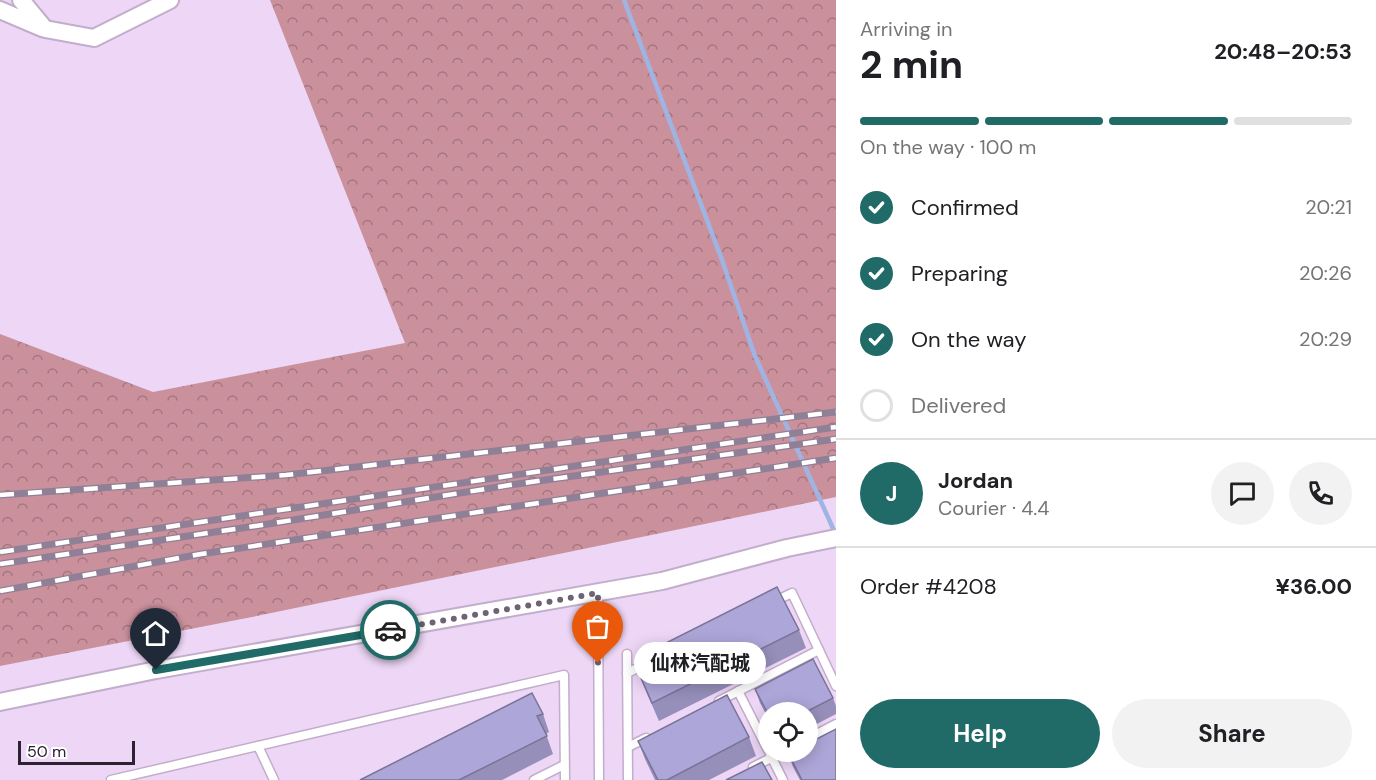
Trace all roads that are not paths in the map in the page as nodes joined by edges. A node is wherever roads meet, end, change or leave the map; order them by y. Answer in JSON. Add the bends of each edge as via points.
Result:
{"nodes":[{"id":1,"x":21,"y":0,"type":"edge"},
{"id":2,"x":170,"y":0,"type":"edge"},
{"id":3,"x":0,"y":10,"type":"edge"},
{"id":4,"x":45,"y":29,"type":"junction"},
{"id":5,"x":836,"y":538,"type":"edge"},
{"id":6,"x":598,"y":593,"type":"junction"},
{"id":7,"x":761,"y":608,"type":"edge"},
{"id":8,"x":819,"y":650,"type":"junction"},
{"id":9,"x":627,"y":654,"type":"dead end"},
{"id":10,"x":658,"y":658,"type":"edge"},
{"id":11,"x":627,"y":674,"type":"junction"},
{"id":12,"x":836,"y":686,"type":"edge"},
{"id":13,"x":738,"y":691,"type":"junction"},
{"id":14,"x":0,"y":702,"type":"edge"},
{"id":15,"x":708,"y":706,"type":"edge"},
{"id":16,"x":836,"y":724,"type":"edge"},
{"id":17,"x":758,"y":731,"type":"edge"},
{"id":18,"x":658,"y":732,"type":"edge"},
{"id":19,"x":818,"y":733,"type":"edge"},
{"id":20,"x":258,"y":746,"type":"junction"},
{"id":21,"x":628,"y":747,"type":"junction"},
{"id":22,"x":758,"y":762,"type":"edge"},
{"id":23,"x":774,"y":762,"type":"edge"},
{"id":24,"x":564,"y":765,"type":"junction"},
{"id":25,"x":746,"y":771,"type":"edge"},
{"id":26,"x":111,"y":780,"type":"edge"},
{"id":27,"x":274,"y":780,"type":"edge"},
{"id":28,"x":534,"y":780,"type":"edge"},
{"id":29,"x":565,"y":780,"type":"edge"},
{"id":30,"x":598,"y":780,"type":"edge"},
{"id":31,"x":628,"y":780,"type":"edge"},
{"id":32,"x":783,"y":780,"type":"edge"}],
"edges":[{"from":1,"to":4,"type":"street"},
{"from":2,"to":4,"type":"street","via":[[94,38]]},
{"from":3,"to":4,"type":"street"},
{"from":5,"to":6,"type":"street"},
{"from":6,"to":14,"type":"street","via":[[156,670]]},
{"from":6,"to":30,"type":"lane"},
{"from":7,"to":8,"type":"lane","via":[[792,593]]},
{"from":8,"to":12,"type":"lane"},
{"from":8,"to":13,"type":"lane"},
{"from":9,"to":11,"type":"lane"},
{"from":10,"to":11,"type":"lane"},
{"from":11,"to":21,"type":"lane"},
{"from":13,"to":15,"type":"lane"},
{"from":13,"to":17,"type":"lane"},
{"from":16,"to":19,"type":"lane"},
{"from":18,"to":21,"type":"lane"},
{"from":20,"to":24,"type":"lane","via":[[564,675]]},
{"from":20,"to":26,"type":"lane"},
{"from":20,"to":27,"type":"lane"},
{"from":21,"to":31,"type":"lane"},
{"from":22,"to":25,"type":"lane"},
{"from":23,"to":32,"type":"lane"},
{"from":24,"to":28,"type":"lane"},
{"from":24,"to":29,"type":"lane"}]}
